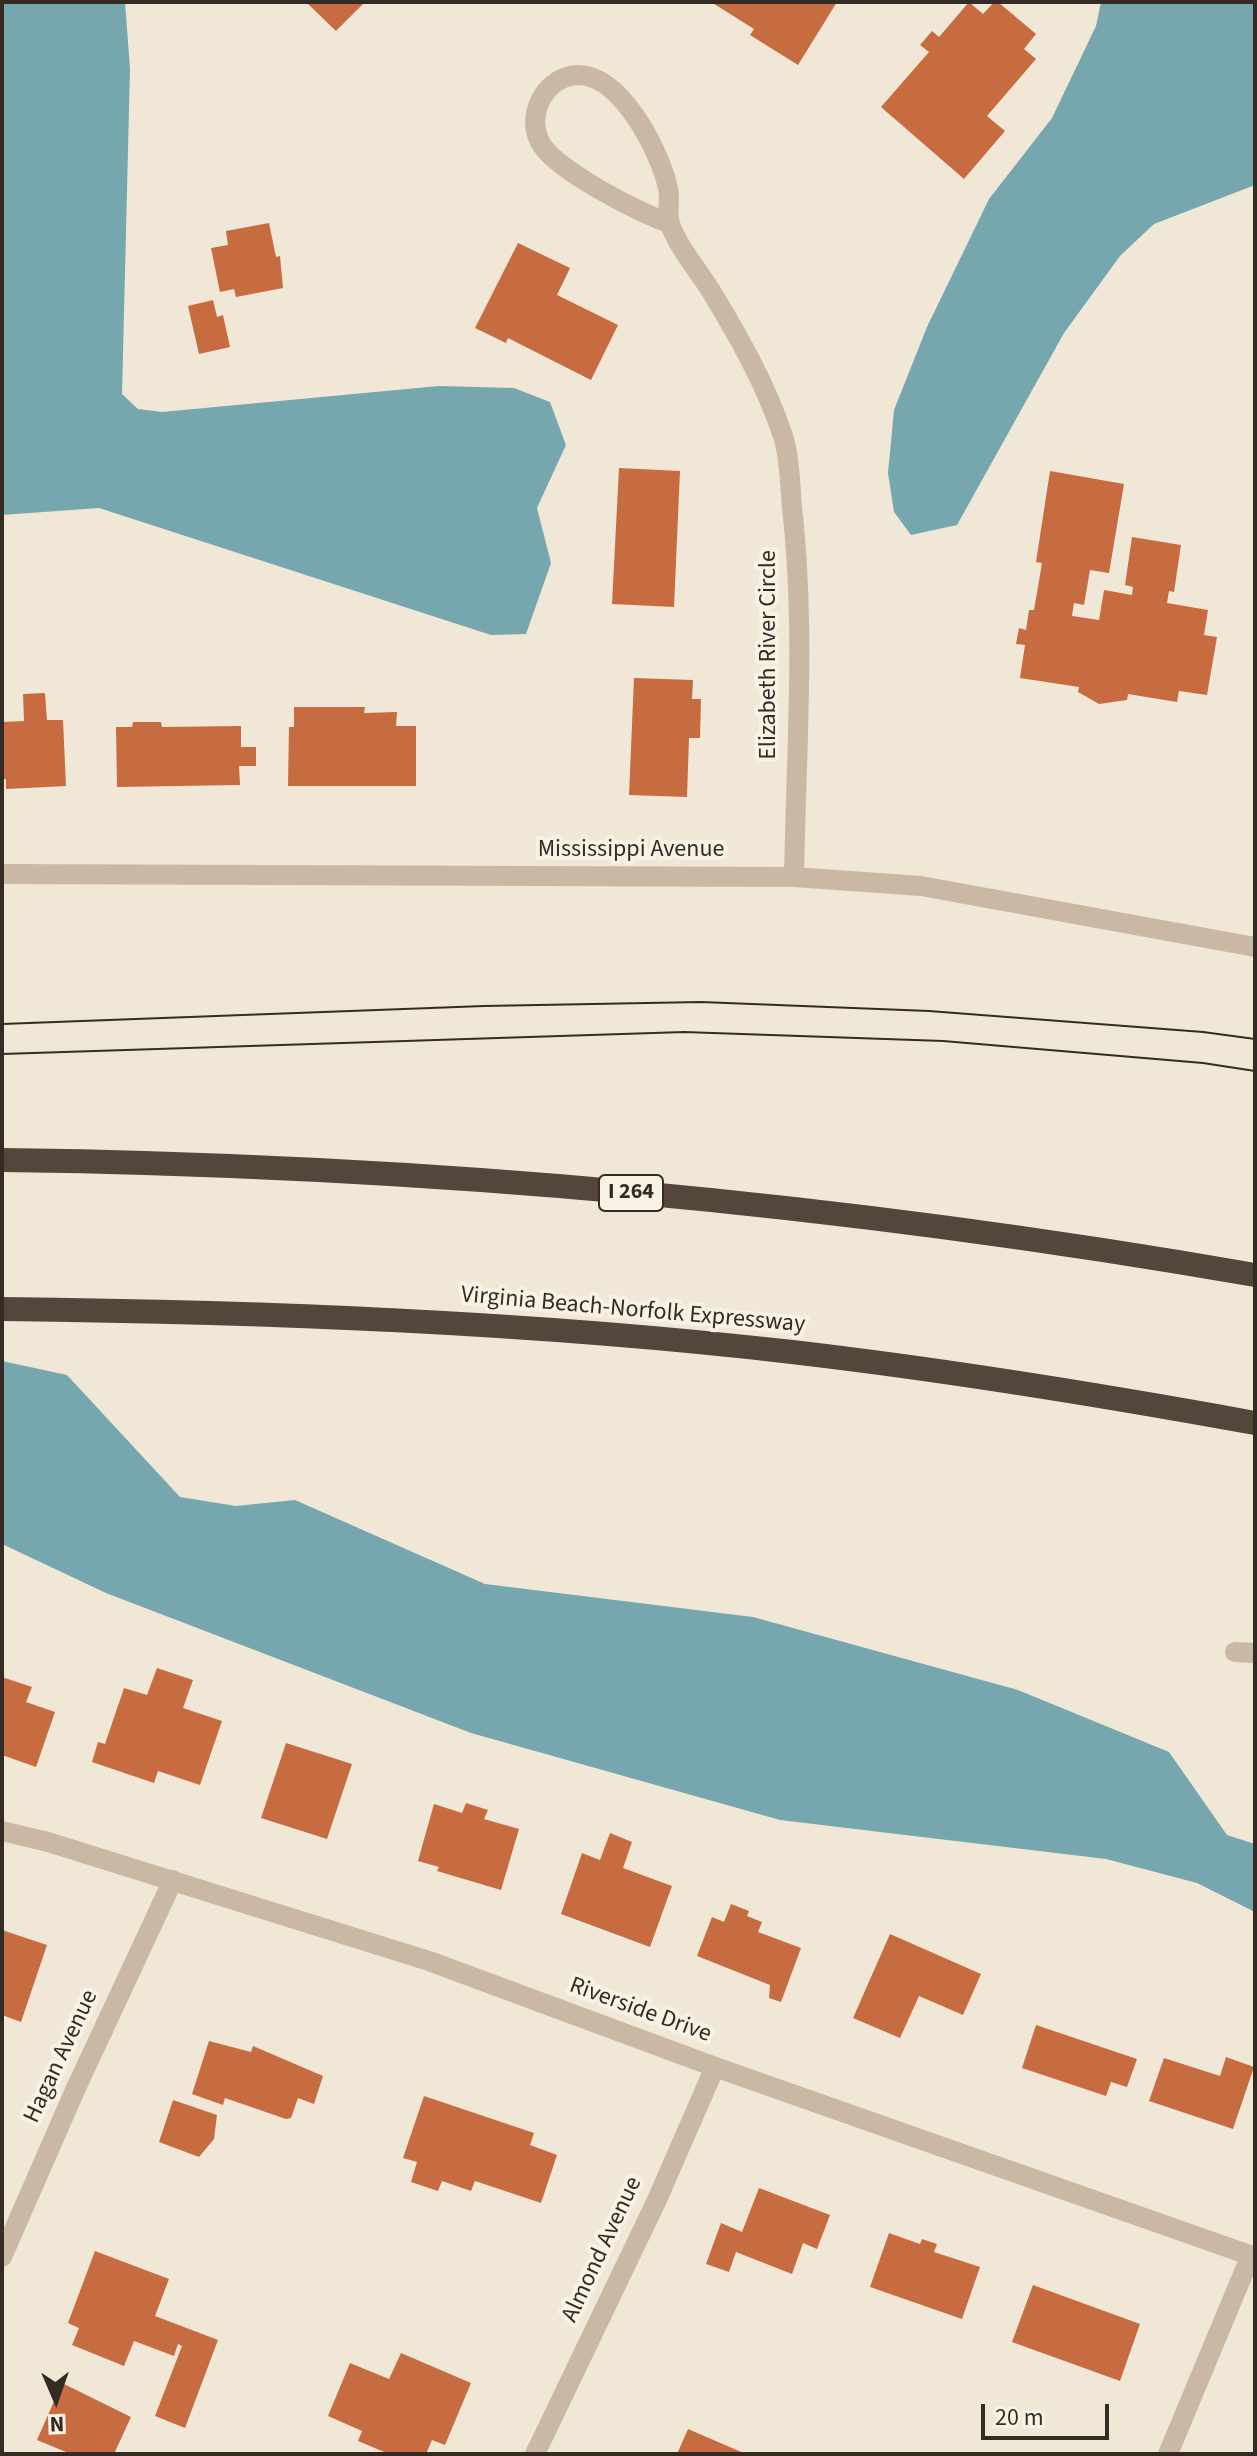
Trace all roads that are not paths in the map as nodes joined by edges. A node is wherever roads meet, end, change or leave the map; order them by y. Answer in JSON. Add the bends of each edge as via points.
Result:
{"nodes":[{"id":1,"x":669,"y":223,"type":"junction"},
{"id":2,"x":2,"y":874,"type":"edge"},
{"id":3,"x":794,"y":877,"type":"junction"},
{"id":4,"x":1255,"y":947,"type":"edge"},
{"id":5,"x":2,"y":1160,"type":"edge"},
{"id":6,"x":1255,"y":1275,"type":"edge"},
{"id":7,"x":2,"y":1309,"type":"edge"},
{"id":8,"x":1255,"y":1423,"type":"edge"},
{"id":9,"x":2,"y":1831,"type":"edge"},
{"id":10,"x":173,"y":1880,"type":"junction"},
{"id":11,"x":715,"y":2067,"type":"junction"},
{"id":12,"x":1253,"y":2256,"type":"edge"},
{"id":13,"x":2,"y":2257,"type":"edge"},
{"id":14,"x":535,"y":2454,"type":"edge"},
{"id":15,"x":1168,"y":2454,"type":"edge"}],
"edges":[{"from":1,"to":1,"type":"street","name":"Elizabeth River Circle","via":[[610,196],[540,143],[534,126],[537,109],[556,81],[586,75],[616,91],[630,108],[668,188]]},
{"from":1,"to":3,"type":"street","name":"Elizabeth River Circle","via":[[757,366],[785,441],[800,571]]},
{"from":2,"to":3,"type":"street","name":"Mississippi Avenue"},
{"from":3,"to":4,"type":"street","name":"Mississippi Avenue","via":[[921,886]]},
{"from":5,"to":6,"type":"highway","number":"I 264","via":[[163,1162],[541,1185],[848,1214]]},
{"from":7,"to":8,"type":"highway","name":"Virginia Beach-Norfolk Expressway","via":[[488,1325],[792,1352],[1102,1395]]},
{"from":9,"to":10,"type":"street","name":"Riverside Drive"},
{"from":10,"to":11,"type":"street","name":"Riverside Drive","via":[[429,1961]]},
{"from":10,"to":13,"type":"street","name":"Hagan Avenue"},
{"from":11,"to":12,"type":"street","name":"Riverside Drive"},
{"from":11,"to":14,"type":"street","name":"Almond Avenue"},
{"from":12,"to":15,"type":"street"}]}
